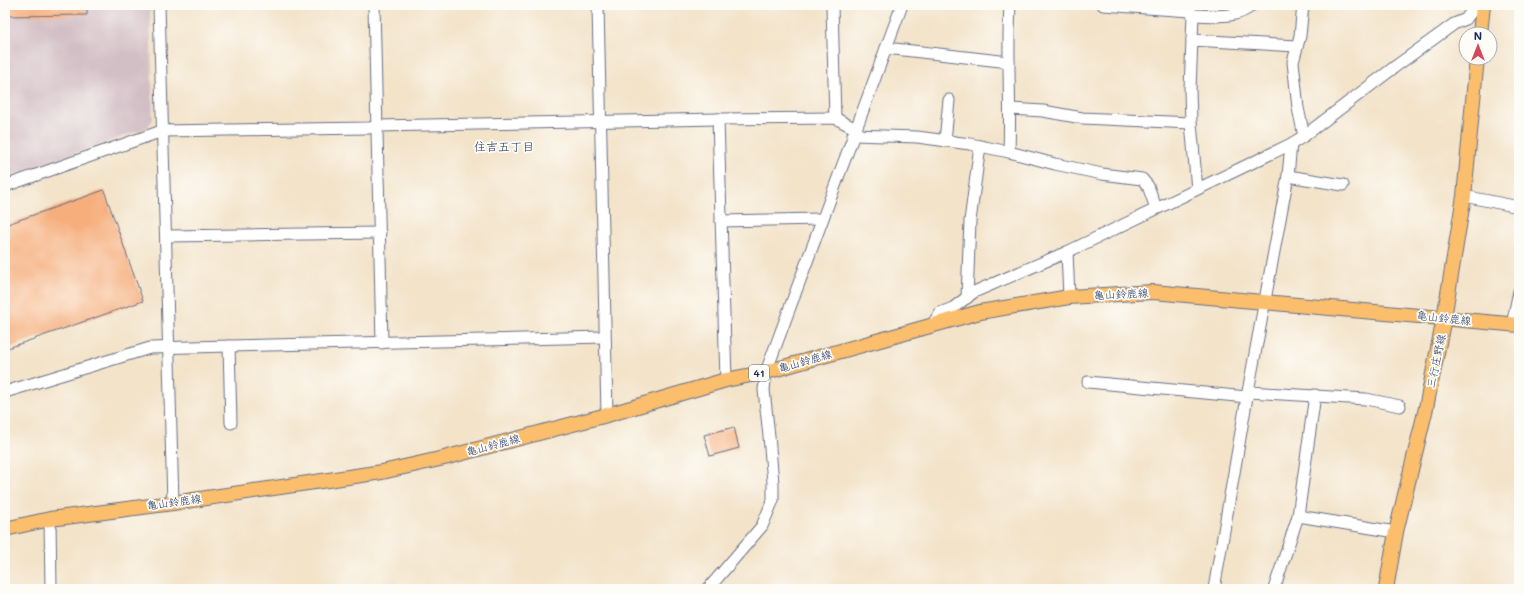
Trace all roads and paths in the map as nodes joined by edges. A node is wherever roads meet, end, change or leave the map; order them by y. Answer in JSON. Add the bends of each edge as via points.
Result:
{"nodes":[{"id":1,"x":159,"y":5,"type":"edge"},
{"id":2,"x":374,"y":5,"type":"edge"},
{"id":3,"x":598,"y":5,"type":"edge"},
{"id":4,"x":832,"y":5,"type":"edge"},
{"id":5,"x":902,"y":5,"type":"edge"},
{"id":6,"x":1010,"y":5,"type":"edge"},
{"id":7,"x":1103,"y":5,"type":"edge"},
{"id":8,"x":1252,"y":5,"type":"edge"},
{"id":9,"x":1303,"y":5,"type":"edge"},
{"id":10,"x":1476,"y":5,"type":"edge"},
{"id":11,"x":1483,"y":5,"type":"edge"},
{"id":12,"x":1147,"y":6,"type":"edge"},
{"id":13,"x":1191,"y":10,"type":"edge"},
{"id":14,"x":1481,"y":26,"type":"edge"},
{"id":15,"x":1192,"y":40,"type":"junction"},
{"id":16,"x":1297,"y":46,"type":"junction"},
{"id":17,"x":886,"y":48,"type":"junction"},
{"id":18,"x":1009,"y":62,"type":"junction"},
{"id":19,"x":1476,"y":66,"type":"edge"},
{"id":20,"x":949,"y":100,"type":"dead end"},
{"id":21,"x":1011,"y":110,"type":"junction"},
{"id":22,"x":835,"y":118,"type":"junction"},
{"id":23,"x":718,"y":119,"type":"junction"},
{"id":24,"x":601,"y":122,"type":"junction"},
{"id":25,"x":1191,"y":123,"type":"junction"},
{"id":26,"x":378,"y":126,"type":"junction"},
{"id":27,"x":162,"y":131,"type":"junction"},
{"id":28,"x":854,"y":132,"type":"junction"},
{"id":29,"x":1304,"y":136,"type":"junction"},
{"id":30,"x":945,"y":141,"type":"junction"},
{"id":31,"x":1291,"y":144,"type":"junction"},
{"id":32,"x":980,"y":146,"type":"junction"},
{"id":33,"x":1009,"y":152,"type":"junction"},
{"id":34,"x":1288,"y":176,"type":"junction"},
{"id":35,"x":1343,"y":185,"type":"dead end"},
{"id":36,"x":5,"y":186,"type":"edge"},
{"id":37,"x":1197,"y":189,"type":"junction"},
{"id":38,"x":1464,"y":196,"type":"junction"},
{"id":39,"x":1519,"y":207,"type":"edge"},
{"id":40,"x":1156,"y":208,"type":"junction"},
{"id":41,"x":822,"y":219,"type":"junction"},
{"id":42,"x":721,"y":221,"type":"junction"},
{"id":43,"x":380,"y":232,"type":"junction"},
{"id":44,"x":166,"y":236,"type":"junction"},
{"id":45,"x":1067,"y":252,"type":"junction"},
{"id":46,"x":1519,"y":291,"type":"edge"},
{"id":47,"x":1069,"y":297,"type":"junction"},
{"id":48,"x":967,"y":298,"type":"junction"},
{"id":49,"x":1265,"y":301,"type":"junction"},
{"id":50,"x":1444,"y":318,"type":"junction"},
{"id":51,"x":932,"y":325,"type":"junction"},
{"id":52,"x":1515,"y":325,"type":"edge"},
{"id":53,"x":604,"y":338,"type":"junction"},
{"id":54,"x":382,"y":343,"type":"junction"},
{"id":55,"x":229,"y":346,"type":"junction"},
{"id":56,"x":169,"y":347,"type":"junction"},
{"id":57,"x":766,"y":372,"type":"junction"},
{"id":58,"x":726,"y":380,"type":"junction"},
{"id":59,"x":1088,"y":382,"type":"dead end"},
{"id":60,"x":5,"y":392,"type":"edge"},
{"id":61,"x":1248,"y":394,"type":"junction"},
{"id":62,"x":1315,"y":396,"type":"junction"},
{"id":63,"x":1400,"y":406,"type":"dead end"},
{"id":64,"x":607,"y":415,"type":"junction"},
{"id":65,"x":231,"y":423,"type":"dead end"},
{"id":66,"x":173,"y":503,"type":"junction"},
{"id":67,"x":1298,"y":516,"type":"junction"},
{"id":68,"x":50,"y":519,"type":"junction"},
{"id":69,"x":5,"y":529,"type":"edge"},
{"id":70,"x":1396,"y":532,"type":"junction"},
{"id":71,"x":51,"y":589,"type":"edge"},
{"id":72,"x":708,"y":589,"type":"edge"},
{"id":73,"x":1214,"y":589,"type":"edge"},
{"id":74,"x":1274,"y":589,"type":"edge"},
{"id":75,"x":1386,"y":589,"type":"edge"}],
"edges":[{"from":1,"to":27,"type":"street"},
{"from":2,"to":26,"type":"street"},
{"from":3,"to":24,"type":"street"},
{"from":4,"to":22,"type":"street"},
{"from":5,"to":17,"type":"street"},
{"from":6,"to":18,"type":"street"},
{"from":7,"to":12,"type":"street"},
{"from":8,"to":13,"type":"street","via":[[1248,10],[1235,15]]},
{"from":9,"to":16,"type":"street"},
{"from":10,"to":29,"type":"street","via":[[1466,19],[1454,24]]},
{"from":11,"to":14,"type":"main road"},
{"from":12,"to":13,"type":"street"},
{"from":13,"to":15,"type":"street"},
{"from":15,"to":16,"type":"street"},
{"from":15,"to":25,"type":"street"},
{"from":16,"to":29,"type":"street","via":[[1293,62]]},
{"from":17,"to":18,"type":"street"},
{"from":17,"to":28,"type":"street"},
{"from":18,"to":21,"type":"street"},
{"from":19,"to":38,"type":"main road","name":"三行庄野線"},
{"from":20,"to":30,"type":"street"},
{"from":21,"to":25,"type":"street","via":[[1082,118]]},
{"from":21,"to":33,"type":"street"},
{"from":22,"to":23,"type":"street"},
{"from":22,"to":28,"type":"street"},
{"from":23,"to":24,"type":"street"},
{"from":23,"to":42,"type":"street"},
{"from":24,"to":26,"type":"street"},
{"from":24,"to":53,"type":"street"},
{"from":25,"to":37,"type":"street"},
{"from":26,"to":27,"type":"street"},
{"from":26,"to":43,"type":"street"},
{"from":27,"to":36,"type":"street"},
{"from":27,"to":44,"type":"street"},
{"from":28,"to":30,"type":"street"},
{"from":28,"to":41,"type":"street"},
{"from":29,"to":31,"type":"street"},
{"from":30,"to":32,"type":"street"},
{"from":31,"to":34,"type":"street"},
{"from":31,"to":37,"type":"street"},
{"from":32,"to":33,"type":"street"},
{"from":32,"to":48,"type":"street","via":[[970,221]]},
{"from":33,"to":40,"type":"street","via":[[1102,174],[1142,180],[1148,186]]},
{"from":34,"to":35,"type":"street"},
{"from":34,"to":49,"type":"street"},
{"from":37,"to":40,"type":"street"},
{"from":38,"to":39,"type":"street"},
{"from":38,"to":50,"type":"main road","name":"三行庄野線"},
{"from":40,"to":45,"type":"street"},
{"from":41,"to":42,"type":"street"},
{"from":41,"to":57,"type":"street"},
{"from":42,"to":58,"type":"street"},
{"from":43,"to":44,"type":"street"},
{"from":43,"to":54,"type":"street"},
{"from":44,"to":56,"type":"street"},
{"from":45,"to":47,"type":"street"},
{"from":45,"to":48,"type":"street","via":[[974,292]]},
{"from":46,"to":52,"type":"street"},
{"from":47,"to":49,"type":"main road","name":"亀山鈴鹿線","number":"41","via":[[1153,292]]},
{"from":47,"to":51,"type":"main road","name":"亀山鈴鹿線","number":"41","via":[[980,312]]},
{"from":48,"to":51,"type":"street","via":[[940,313]]},
{"from":49,"to":50,"type":"main road","name":"亀山鈴鹿線","number":"41"},
{"from":49,"to":61,"type":"street"},
{"from":50,"to":52,"type":"main road","name":"亀山鈴鹿線","number":"41"},
{"from":50,"to":70,"type":"main road","name":"三行庄野線","via":[[1426,408]]},
{"from":51,"to":57,"type":"main road","name":"亀山鈴鹿線","number":"41"},
{"from":53,"to":54,"type":"street"},
{"from":53,"to":64,"type":"street"},
{"from":54,"to":55,"type":"street"},
{"from":55,"to":56,"type":"street"},
{"from":55,"to":65,"type":"street"},
{"from":56,"to":60,"type":"street","via":[[150,348]]},
{"from":56,"to":66,"type":"street"},
{"from":57,"to":58,"type":"main road","name":"亀山鈴鹿線","number":"41"},
{"from":57,"to":72,"type":"street","via":[[764,390],[773,500],[762,526]]},
{"from":58,"to":64,"type":"main road","name":"亀山鈴鹿線","number":"41"},
{"from":59,"to":61,"type":"street"},
{"from":61,"to":62,"type":"street"},
{"from":61,"to":73,"type":"street"},
{"from":62,"to":63,"type":"street","via":[[1366,399]]},
{"from":62,"to":67,"type":"street"},
{"from":64,"to":66,"type":"main road","name":"亀山鈴鹿線","number":"41","via":[[382,472]]},
{"from":66,"to":68,"type":"main road","name":"亀山鈴鹿線","number":"41"},
{"from":67,"to":70,"type":"street"},
{"from":67,"to":74,"type":"street"},
{"from":68,"to":69,"type":"main road","name":"亀山鈴鹿線","number":"41"},
{"from":68,"to":71,"type":"street"},
{"from":70,"to":75,"type":"main road","name":"三行庄野線"}]}
